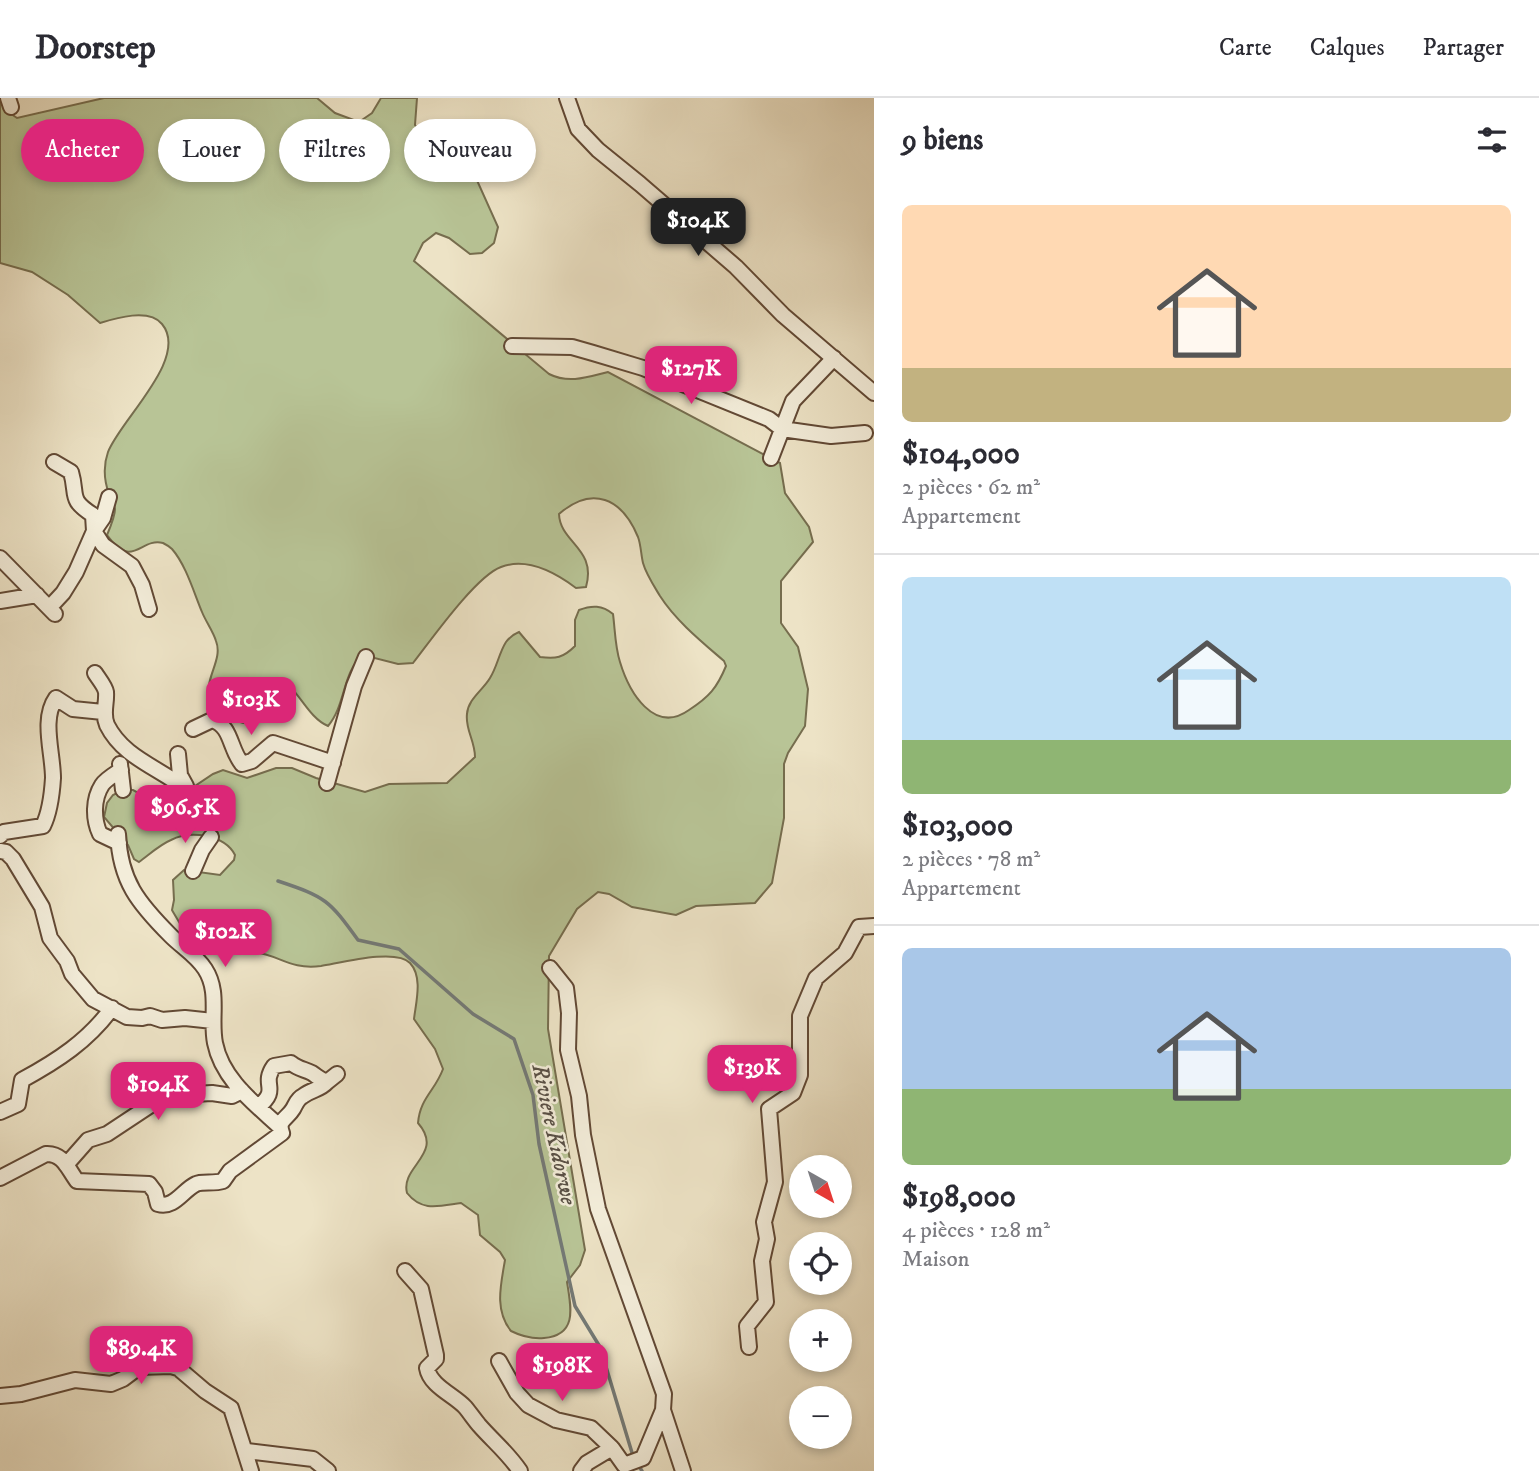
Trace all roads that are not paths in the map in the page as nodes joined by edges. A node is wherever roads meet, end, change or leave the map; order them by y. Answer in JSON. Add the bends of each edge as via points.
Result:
{"nodes":[{"id":1,"x":564,"y":100,"type":"edge"},
{"id":2,"x":512,"y":346,"type":"dead end"},
{"id":3,"x":834,"y":358,"type":"junction"},
{"id":4,"x":874,"y":393,"type":"edge"},
{"id":5,"x":782,"y":429,"type":"junction"},
{"id":6,"x":865,"y":433,"type":"dead end"},
{"id":7,"x":771,"y":458,"type":"dead end"},
{"id":8,"x":54,"y":463,"type":"dead end"},
{"id":9,"x":109,"y":497,"type":"dead end"},
{"id":10,"x":94,"y":531,"type":"junction"},
{"id":11,"x":0,"y":558,"type":"edge"},
{"id":12,"x":37,"y":595,"type":"junction"},
{"id":13,"x":0,"y":601,"type":"edge"},
{"id":14,"x":149,"y":609,"type":"dead end"},
{"id":15,"x":366,"y":657,"type":"dead end"},
{"id":16,"x":94,"y":673,"type":"dead end"},
{"id":17,"x":103,"y":712,"type":"junction"},
{"id":18,"x":193,"y":729,"type":"dead end"},
{"id":19,"x":124,"y":749,"type":"junction"},
{"id":20,"x":178,"y":754,"type":"dead end"},
{"id":21,"x":333,"y":762,"type":"junction"},
{"id":22,"x":121,"y":770,"type":"junction"},
{"id":23,"x":327,"y":783,"type":"dead end"},
{"id":24,"x":123,"y":790,"type":"dead end"},
{"id":25,"x":0,"y":836,"type":"edge"},
{"id":26,"x":211,"y":837,"type":"dead end"},
{"id":27,"x":0,"y":851,"type":"edge"},
{"id":28,"x":193,"y":872,"type":"dead end"},
{"id":29,"x":874,"y":926,"type":"edge"},
{"id":30,"x":550,"y":968,"type":"dead end"},
{"id":31,"x":112,"y":1008,"type":"junction"},
{"id":32,"x":214,"y":1021,"type":"junction"},
{"id":33,"x":242,"y":1091,"type":"junction"},
{"id":34,"x":258,"y":1107,"type":"junction"},
{"id":35,"x":0,"y":1112,"type":"edge"},
{"id":36,"x":280,"y":1127,"type":"junction"},
{"id":37,"x":66,"y":1165,"type":"junction"},
{"id":38,"x":0,"y":1178,"type":"edge"},
{"id":39,"x":405,"y":1270,"type":"dead end"},
{"id":40,"x":749,"y":1347,"type":"dead end"},
{"id":41,"x":499,"y":1361,"type":"dead end"},
{"id":42,"x":0,"y":1396,"type":"edge"},
{"id":43,"x":663,"y":1410,"type":"junction"},
{"id":44,"x":612,"y":1448,"type":"junction"},
{"id":45,"x":247,"y":1451,"type":"junction"},
{"id":46,"x":251,"y":1471,"type":"edge"},
{"id":47,"x":328,"y":1471,"type":"edge"},
{"id":48,"x":520,"y":1471,"type":"edge"},
{"id":49,"x":582,"y":1471,"type":"edge"},
{"id":50,"x":683,"y":1471,"type":"edge"}],
"edges":[{"from":1,"to":3,"type":"street","via":[[578,129],[598,150]]},
{"from":2,"to":5,"type":"street","via":[[572,347],[625,362],[769,419]]},
{"from":3,"to":4,"type":"street"},
{"from":3,"to":5,"type":"street","via":[[793,401]]},
{"from":5,"to":6,"type":"street","via":[[831,436]]},
{"from":5,"to":7,"type":"street"},
{"from":8,"to":10,"type":"street","via":[[71,472],[72,494],[93,515]]},
{"from":9,"to":10,"type":"street"},
{"from":10,"to":12,"type":"street","via":[[52,611]]},
{"from":10,"to":14,"type":"street","via":[[103,545],[132,566]]},
{"from":11,"to":12,"type":"street"},
{"from":12,"to":13,"type":"street"},
{"from":15,"to":21,"type":"street"},
{"from":16,"to":17,"type":"street","via":[[112,689]]},
{"from":17,"to":19,"type":"street"},
{"from":17,"to":25,"type":"street","via":[[72,709],[56,698],[44,709],[53,777],[48,816],[43,826]]},
{"from":18,"to":21,"type":"street","via":[[212,720],[220,722],[242,764],[273,743]]},
{"from":19,"to":20,"type":"street","via":[[188,791],[180,775]]},
{"from":19,"to":22,"type":"street"},
{"from":21,"to":23,"type":"street"},
{"from":22,"to":24,"type":"street"},
{"from":22,"to":32,"type":"street","via":[[103,784],[94,821],[100,834],[118,838],[129,887],[179,934],[207,972],[216,1000]]},
{"from":26,"to":28,"type":"street"},
{"from":27,"to":31,"type":"street","via":[[13,859],[42,907],[50,938],[72,974],[93,999]]},
{"from":29,"to":40,"type":"street","via":[[859,927],[845,953],[816,978],[800,1016],[800,1075],[793,1093],[769,1109],[775,1182],[764,1222],[768,1239],[762,1261],[766,1302],[747,1326]]},
{"from":30,"to":43,"type":"street","via":[[566,988],[568,1051],[598,1209],[664,1394]]},
{"from":31,"to":32,"type":"street","via":[[127,1017]]},
{"from":31,"to":35,"type":"street","via":[[96,1030],[22,1080],[18,1104]]},
{"from":32,"to":33,"type":"street","via":[[221,1060]]},
{"from":33,"to":34,"type":"street"},
{"from":33,"to":37,"type":"street","via":[[232,1096],[175,1089],[107,1134],[88,1140]]},
{"from":34,"to":36,"type":"street"},
{"from":34,"to":36,"type":"street","via":[[269,1098],[268,1074],[274,1066],[291,1063],[301,1071],[332,1078],[296,1102]]},
{"from":36,"to":37,"type":"street","via":[[282,1133],[223,1181],[194,1184],[163,1206],[149,1184],[77,1181]]},
{"from":37,"to":38,"type":"street","via":[[59,1156],[46,1154]]},
{"from":39,"to":48,"type":"street","via":[[422,1289],[436,1355],[426,1372],[463,1405]]},
{"from":41,"to":44,"type":"street","via":[[528,1405],[556,1420],[591,1428]]},
{"from":42,"to":45,"type":"street","via":[[75,1380],[111,1384],[139,1367],[172,1366],[231,1408]]},
{"from":43,"to":44,"type":"street","via":[[643,1458],[624,1465]]},
{"from":43,"to":50,"type":"street"},
{"from":44,"to":49,"type":"street"},
{"from":45,"to":46,"type":"street"},
{"from":45,"to":47,"type":"street","via":[[313,1460]]}]}
